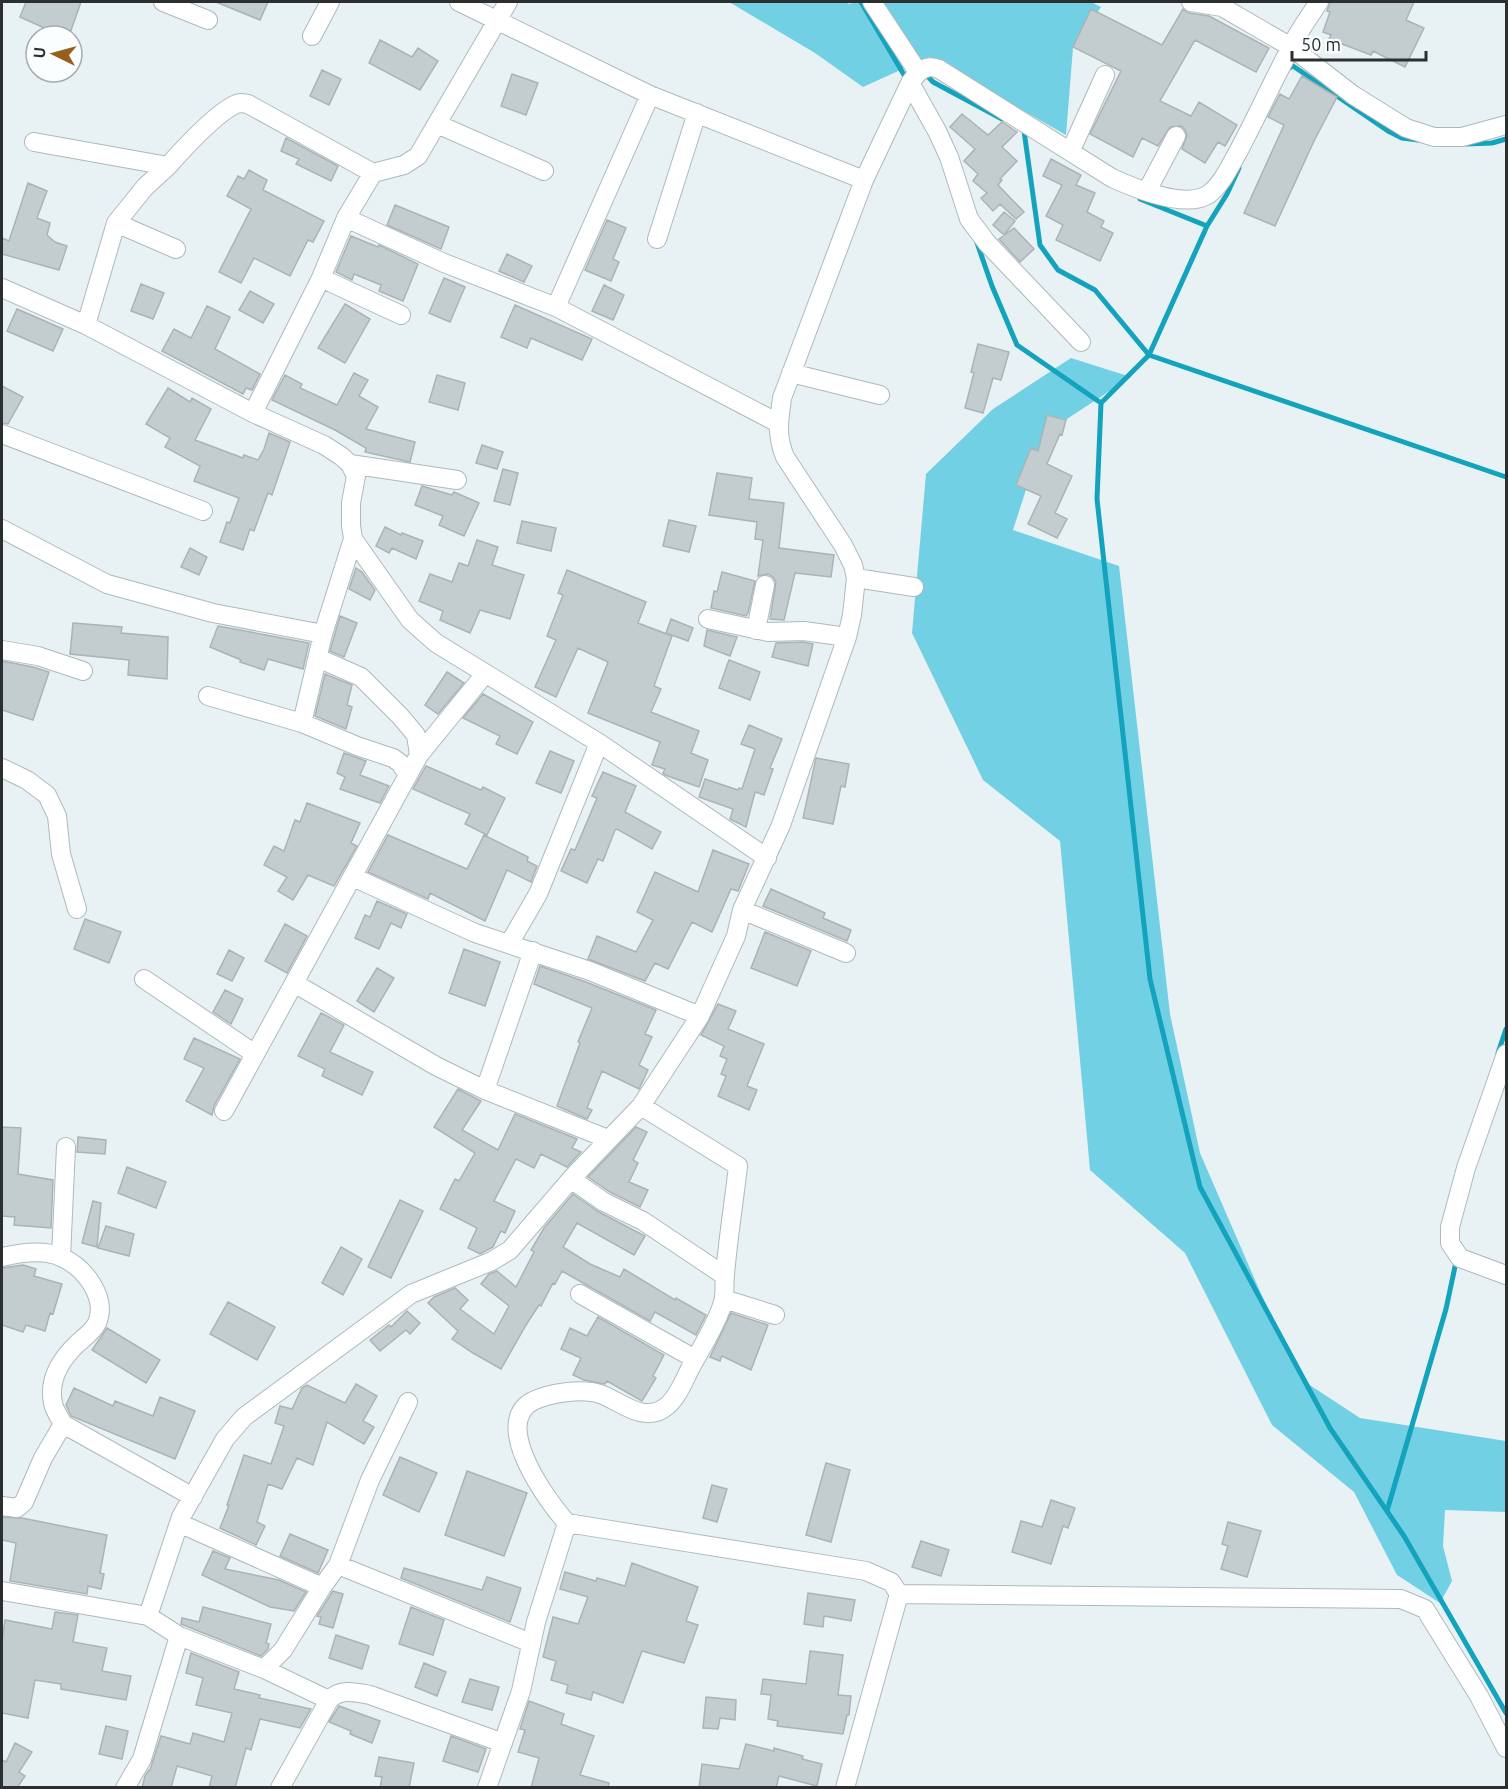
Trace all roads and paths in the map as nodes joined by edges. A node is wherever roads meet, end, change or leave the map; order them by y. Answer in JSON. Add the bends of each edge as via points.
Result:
{"nodes":[{"id":1,"x":163,"y":2,"type":"edge"},
{"id":2,"x":330,"y":2,"type":"edge"},
{"id":3,"x":459,"y":2,"type":"edge"},
{"id":4,"x":508,"y":2,"type":"edge"},
{"id":5,"x":872,"y":2,"type":"edge"},
{"id":6,"x":1191,"y":2,"type":"edge"},
{"id":7,"x":1319,"y":2,"type":"edge"},
{"id":8,"x":208,"y":20,"type":"dead end"},
{"id":9,"x":497,"y":22,"type":"junction"},
{"id":10,"x":312,"y":36,"type":"dead end"},
{"id":11,"x":1291,"y":46,"type":"junction"},
{"id":12,"x":1105,"y":75,"type":"dead end"},
{"id":13,"x":914,"y":78,"type":"junction"},
{"id":14,"x":650,"y":95,"type":"junction"},
{"id":15,"x":697,"y":113,"type":"junction"},
{"id":16,"x":437,"y":124,"type":"junction"},
{"id":17,"x":1506,"y":125,"type":"edge"},
{"id":18,"x":1176,"y":136,"type":"dead end"},
{"id":19,"x":34,"y":142,"type":"dead end"},
{"id":20,"x":1071,"y":150,"type":"junction"},
{"id":21,"x":168,"y":166,"type":"junction"},
{"id":22,"x":544,"y":171,"type":"dead end"},
{"id":23,"x":373,"y":173,"type":"junction"},
{"id":24,"x":864,"y":180,"type":"junction"},
{"id":25,"x":1147,"y":191,"type":"junction"},
{"id":26,"x":346,"y":218,"type":"junction"},
{"id":27,"x":116,"y":223,"type":"junction"},
{"id":28,"x":657,"y":239,"type":"dead end"},
{"id":29,"x":176,"y":249,"type":"dead end"},
{"id":30,"x":321,"y":278,"type":"junction"},
{"id":31,"x":4,"y":295,"type":"edge"},
{"id":32,"x":556,"y":308,"type":"junction"},
{"id":33,"x":401,"y":315,"type":"dead end"},
{"id":34,"x":86,"y":325,"type":"junction"},
{"id":35,"x":1081,"y":342,"type":"dead end"},
{"id":36,"x":791,"y":374,"type":"junction"},
{"id":37,"x":880,"y":395,"type":"dead end"},
{"id":38,"x":254,"y":413,"type":"junction"},
{"id":39,"x":778,"y":423,"type":"junction"},
{"id":40,"x":2,"y":434,"type":"edge"},
{"id":41,"x":350,"y":464,"type":"junction"},
{"id":42,"x":458,"y":480,"type":"dead end"},
{"id":43,"x":203,"y":511,"type":"dead end"},
{"id":44,"x":2,"y":529,"type":"edge"},
{"id":45,"x":353,"y":539,"type":"junction"},
{"id":46,"x":856,"y":578,"type":"junction"},
{"id":47,"x":765,"y":585,"type":"dead end"},
{"id":48,"x":914,"y":587,"type":"dead end"},
{"id":49,"x":708,"y":618,"type":"dead end"},
{"id":50,"x":756,"y":630,"type":"junction"},
{"id":51,"x":323,"y":634,"type":"junction"},
{"id":52,"x":847,"y":637,"type":"junction"},
{"id":53,"x":2,"y":650,"type":"edge"},
{"id":54,"x":318,"y":658,"type":"junction"},
{"id":55,"x":83,"y":671,"type":"dead end"},
{"id":56,"x":485,"y":674,"type":"junction"},
{"id":57,"x":208,"y":696,"type":"dead end"},
{"id":58,"x":302,"y":723,"type":"junction"},
{"id":59,"x":599,"y":743,"type":"junction"},
{"id":60,"x":419,"y":755,"type":"junction"},
{"id":61,"x":2,"y":768,"type":"edge"},
{"id":62,"x":408,"y":774,"type":"junction"},
{"id":63,"x":767,"y":858,"type":"junction"},
{"id":64,"x":353,"y":877,"type":"junction"},
{"id":65,"x":77,"y":909,"type":"dead end"},
{"id":66,"x":742,"y":910,"type":"junction"},
{"id":67,"x":509,"y":944,"type":"junction"},
{"id":68,"x":533,"y":951,"type":"junction"},
{"id":69,"x":846,"y":953,"type":"dead end"},
{"id":70,"x":144,"y":979,"type":"dead end"},
{"id":71,"x":294,"y":983,"type":"junction"},
{"id":72,"x":700,"y":1016,"type":"junction"},
{"id":73,"x":255,"y":1054,"type":"junction"},
{"id":74,"x":1506,"y":1054,"type":"edge"},
{"id":75,"x":485,"y":1090,"type":"junction"},
{"id":76,"x":641,"y":1106,"type":"junction"},
{"id":77,"x":224,"y":1111,"type":"dead end"},
{"id":78,"x":608,"y":1139,"type":"junction"},
{"id":79,"x":66,"y":1147,"type":"dead end"},
{"id":80,"x":571,"y":1179,"type":"junction"},
{"id":81,"x":2,"y":1257,"type":"edge"},
{"id":82,"x":61,"y":1257,"type":"junction"},
{"id":83,"x":1506,"y":1275,"type":"edge"},
{"id":84,"x":724,"y":1276,"type":"junction"},
{"id":85,"x":580,"y":1294,"type":"dead end"},
{"id":86,"x":724,"y":1299,"type":"junction"},
{"id":87,"x":776,"y":1315,"type":"dead end"},
{"id":88,"x":695,"y":1359,"type":"junction"},
{"id":89,"x":408,"y":1402,"type":"dead end"},
{"id":90,"x":63,"y":1424,"type":"junction"},
{"id":91,"x":193,"y":1497,"type":"junction"},
{"id":92,"x":2,"y":1506,"type":"edge"},
{"id":93,"x":179,"y":1523,"type":"junction"},
{"id":94,"x":567,"y":1523,"type":"junction"},
{"id":95,"x":338,"y":1565,"type":"junction"},
{"id":96,"x":322,"y":1587,"type":"junction"},
{"id":97,"x":2,"y":1591,"type":"edge"},
{"id":98,"x":900,"y":1594,"type":"junction"},
{"id":99,"x":148,"y":1616,"type":"junction"},
{"id":100,"x":179,"y":1636,"type":"junction"},
{"id":101,"x":531,"y":1643,"type":"junction"},
{"id":102,"x":264,"y":1669,"type":"junction"},
{"id":103,"x":328,"y":1701,"type":"junction"},
{"id":104,"x":503,"y":1743,"type":"junction"},
{"id":105,"x":1506,"y":1748,"type":"edge"},
{"id":106,"x":124,"y":1788,"type":"edge"},
{"id":107,"x":280,"y":1788,"type":"edge"},
{"id":108,"x":487,"y":1788,"type":"edge"},
{"id":109,"x":845,"y":1788,"type":"edge"}],
"edges":[{"from":1,"to":8,"type":"street"},
{"from":2,"to":10,"type":"street"},
{"from":3,"to":9,"type":"street"},
{"from":4,"to":9,"type":"street"},
{"from":5,"to":13,"type":"street"},
{"from":6,"to":11,"type":"street","via":[[1222,7]]},
{"from":7,"to":11,"type":"street"},
{"from":9,"to":14,"type":"street"},
{"from":9,"to":16,"type":"street"},
{"from":11,"to":17,"type":"street","via":[[1353,95],[1406,128],[1434,137],[1462,137]]},
{"from":11,"to":25,"type":"street","via":[[1225,175],[1208,194],[1189,200]]},
{"from":12,"to":20,"type":"street"},
{"from":13,"to":20,"type":"street","via":[[924,68],[939,69]]},
{"from":13,"to":24,"type":"street"},
{"from":13,"to":35,"type":"street","via":[[949,157],[969,219]]},
{"from":14,"to":15,"type":"street"},
{"from":14,"to":32,"type":"street"},
{"from":15,"to":24,"type":"street"},
{"from":15,"to":28,"type":"street"},
{"from":16,"to":22,"type":"street"},
{"from":16,"to":23,"type":"street","via":[[418,156],[404,165]]},
{"from":18,"to":25,"type":"street"},
{"from":19,"to":21,"type":"street"},
{"from":20,"to":25,"type":"street","via":[[1112,178]]},
{"from":21,"to":23,"type":"street","via":[[207,126],[241,103]]},
{"from":21,"to":27,"type":"street"},
{"from":23,"to":26,"type":"street"},
{"from":24,"to":36,"type":"street"},
{"from":26,"to":30,"type":"street"},
{"from":26,"to":32,"type":"street"},
{"from":27,"to":29,"type":"street"},
{"from":27,"to":34,"type":"street"},
{"from":30,"to":33,"type":"street"},
{"from":30,"to":38,"type":"street"},
{"from":31,"to":34,"type":"street"},
{"from":32,"to":39,"type":"street"},
{"from":34,"to":38,"type":"street"},
{"from":36,"to":37,"type":"street"},
{"from":36,"to":39,"type":"street"},
{"from":38,"to":41,"type":"street","via":[[324,446]]},
{"from":39,"to":46,"type":"street","via":[[785,457],[843,546]]},
{"from":40,"to":43,"type":"street"},
{"from":41,"to":42,"type":"street"},
{"from":41,"to":45,"type":"street","via":[[356,476],[351,514]]},
{"from":44,"to":51,"type":"street","via":[[107,584],[213,613]]},
{"from":45,"to":51,"type":"street"},
{"from":45,"to":56,"type":"street","via":[[410,620],[436,643]]},
{"from":46,"to":48,"type":"street"},
{"from":46,"to":52,"type":"street"},
{"from":47,"to":50,"type":"street"},
{"from":49,"to":50,"type":"street"},
{"from":50,"to":52,"type":"street"},
{"from":51,"to":54,"type":"street"},
{"from":52,"to":63,"type":"street"},
{"from":53,"to":55,"type":"street","via":[[38,656]]},
{"from":54,"to":58,"type":"street"},
{"from":54,"to":60,"type":"street","via":[[361,677],[376,691],[416,735]]},
{"from":56,"to":59,"type":"street"},
{"from":56,"to":60,"type":"street"},
{"from":57,"to":58,"type":"street"},
{"from":58,"to":62,"type":"street","via":[[393,758]]},
{"from":59,"to":63,"type":"street"},
{"from":59,"to":67,"type":"street","via":[[538,894]]},
{"from":60,"to":62,"type":"street"},
{"from":61,"to":65,"type":"street","via":[[47,795],[57,816],[62,854]]},
{"from":62,"to":64,"type":"street"},
{"from":63,"to":66,"type":"street"},
{"from":64,"to":67,"type":"street","via":[[475,933]]},
{"from":64,"to":71,"type":"street"},
{"from":66,"to":69,"type":"street"},
{"from":66,"to":72,"type":"street","via":[[736,936]]},
{"from":67,"to":68,"type":"street"},
{"from":68,"to":72,"type":"street"},
{"from":68,"to":75,"type":"street"},
{"from":70,"to":73,"type":"street"},
{"from":71,"to":73,"type":"street"},
{"from":71,"to":75,"type":"street","via":[[435,1066]]},
{"from":72,"to":76,"type":"street"},
{"from":73,"to":77,"type":"street"},
{"from":74,"to":83,"type":"street","via":[[1466,1168],[1450,1227],[1450,1243],[1460,1258]]},
{"from":75,"to":78,"type":"street"},
{"from":76,"to":78,"type":"street"},
{"from":76,"to":84,"type":"street","via":[[738,1166]]},
{"from":78,"to":80,"type":"street"},
{"from":79,"to":82,"type":"street"},
{"from":80,"to":84,"type":"street","via":[[604,1202],[643,1221]]},
{"from":80,"to":91,"type":"street","via":[[510,1250],[411,1294],[244,1417],[225,1439]]},
{"from":81,"to":82,"type":"street","via":[[46,1253]]},
{"from":82,"to":90,"type":"street","via":[[79,1269],[98,1293],[100,1312],[97,1325],[68,1353],[52,1379],[53,1404]]},
{"from":84,"to":86,"type":"street"},
{"from":85,"to":88,"type":"street"},
{"from":86,"to":87,"type":"street"},
{"from":86,"to":88,"type":"street"},
{"from":88,"to":94,"type":"street","via":[[678,1391],[658,1412],[628,1409],[601,1394],[585,1392],[548,1396],[525,1407],[518,1436],[522,1451],[551,1506]]},
{"from":89,"to":95,"type":"street","via":[[370,1480]]},
{"from":90,"to":91,"type":"street"},
{"from":90,"to":92,"type":"street","via":[[24,1502],[17,1508]]},
{"from":91,"to":93,"type":"street"},
{"from":93,"to":96,"type":"street"},
{"from":93,"to":99,"type":"street"},
{"from":94,"to":98,"type":"street","via":[[866,1572],[891,1582]]},
{"from":94,"to":101,"type":"street"},
{"from":95,"to":96,"type":"street"},
{"from":95,"to":101,"type":"street"},
{"from":96,"to":102,"type":"street","via":[[283,1650]]},
{"from":97,"to":99,"type":"street"},
{"from":98,"to":105,"type":"street","via":[[1401,1599],[1425,1609]]},
{"from":98,"to":109,"type":"street"},
{"from":99,"to":100,"type":"street"},
{"from":100,"to":102,"type":"street"},
{"from":100,"to":106,"type":"street","via":[[142,1759]]},
{"from":101,"to":104,"type":"street","via":[[521,1691]]},
{"from":102,"to":103,"type":"street"},
{"from":103,"to":104,"type":"street","via":[[339,1693],[370,1695]]},
{"from":103,"to":107,"type":"street"},
{"from":104,"to":108,"type":"street"}]}
